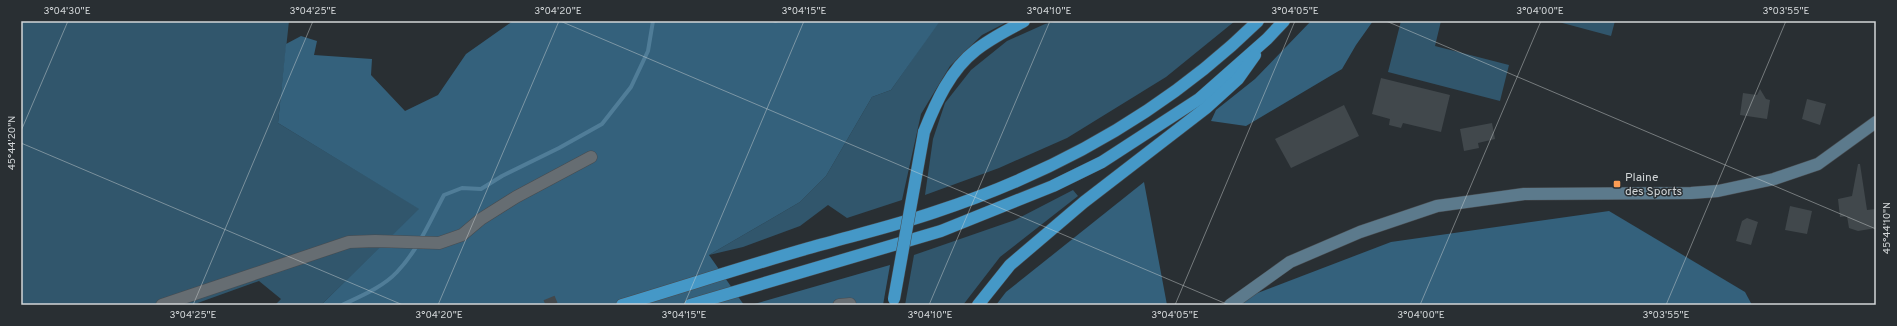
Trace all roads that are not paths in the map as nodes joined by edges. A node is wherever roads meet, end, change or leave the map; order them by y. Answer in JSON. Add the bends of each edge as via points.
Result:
{"nodes":[{"id":1,"x":1024,"y":21,"type":"edge"},
{"id":2,"x":1258,"y":21,"type":"edge"},
{"id":3,"x":1284,"y":21,"type":"edge"},
{"id":4,"x":1267,"y":39,"type":"junction"},
{"id":5,"x":1876,"y":122,"type":"edge"},
{"id":6,"x":591,"y":157,"type":"dead end"},
{"id":7,"x":894,"y":302,"type":"edge"},
{"id":8,"x":162,"y":305,"type":"edge"},
{"id":9,"x":622,"y":305,"type":"edge"},
{"id":10,"x":690,"y":305,"type":"edge"},
{"id":11,"x":978,"y":305,"type":"edge"},
{"id":12,"x":1230,"y":305,"type":"edge"}],
"edges":[{"from":1,"to":7,"type":"highway","bridge":true,"via":[[975,50],[954,73],[937,100],[924,132]]},
{"from":2,"to":9,"type":"highway","via":[[1212,63],[1165,100],[1100,141],[1040,172],[935,212]]},
{"from":3,"to":4,"type":"highway"},
{"from":4,"to":10,"type":"highway","via":[[1199,98],[1102,162],[1053,186],[941,231]]},
{"from":4,"to":11,"type":"highway","via":[[1238,79],[1206,108],[1084,202],[1010,265]]},
{"from":5,"to":12,"type":"main road","via":[[1818,164],[1774,179],[1718,191],[1683,194],[1524,194],[1437,206],[1360,232],[1290,262]]},
{"from":6,"to":8,"type":"street","via":[[516,197],[481,219],[462,235],[440,243],[349,242]]}]}
